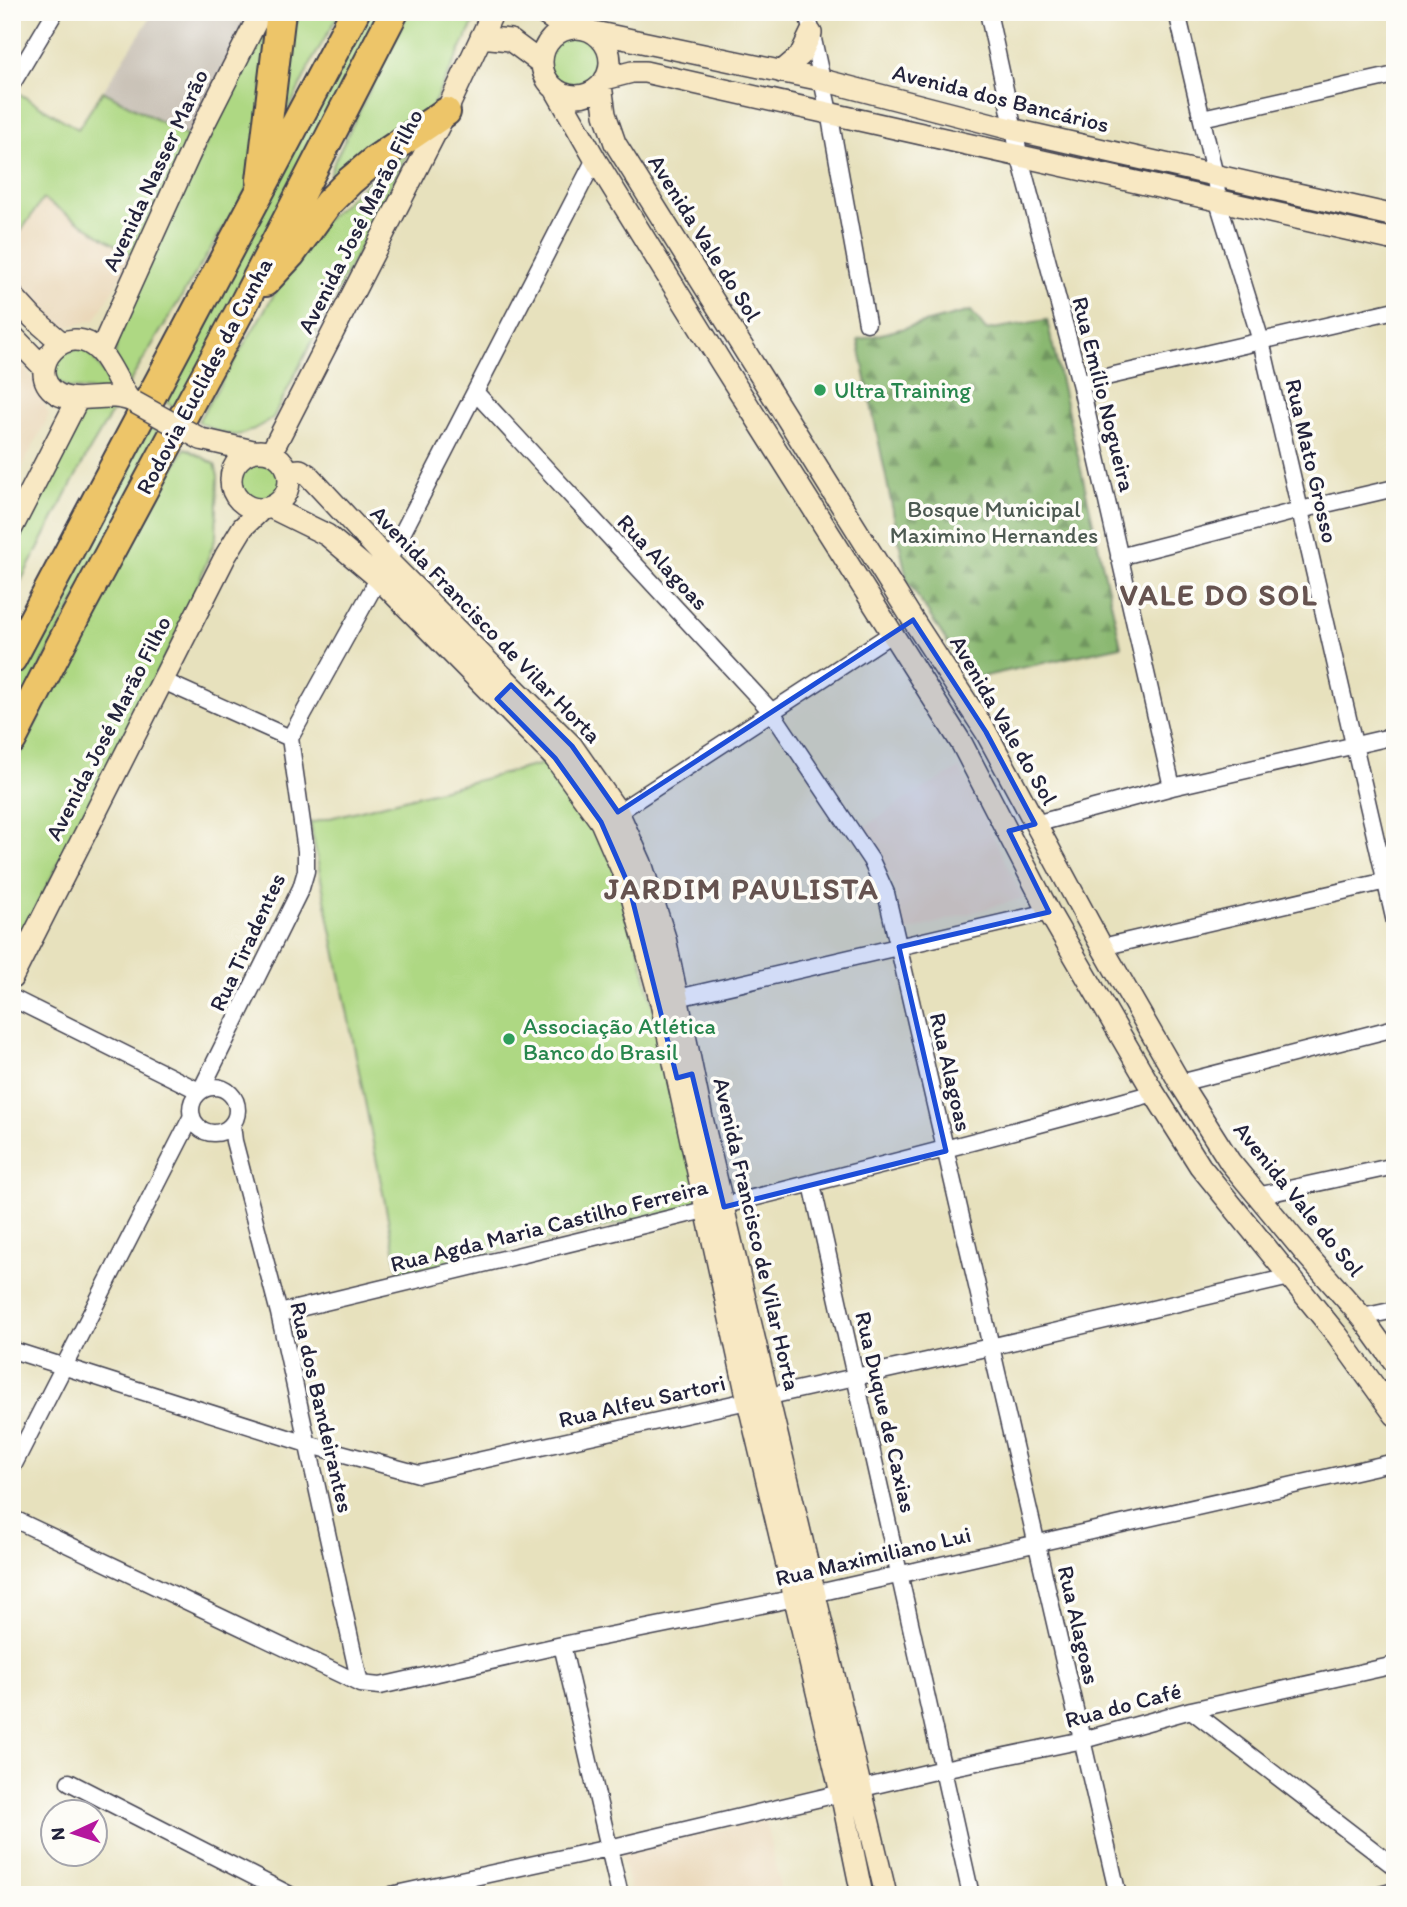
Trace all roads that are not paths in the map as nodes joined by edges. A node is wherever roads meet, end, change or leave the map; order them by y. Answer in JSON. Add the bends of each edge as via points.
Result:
{"nodes":[{"id":1,"x":55,"y":12,"type":"edge"},
{"id":2,"x":261,"y":12,"type":"edge"},
{"id":3,"x":281,"y":12,"type":"edge"},
{"id":4,"x":355,"y":12,"type":"edge"},
{"id":5,"x":394,"y":12,"type":"edge"},
{"id":6,"x":493,"y":12,"type":"edge"},
{"id":7,"x":541,"y":12,"type":"edge"},
{"id":8,"x":988,"y":12,"type":"edge"},
{"id":9,"x":1177,"y":12,"type":"edge"},
{"id":10,"x":809,"y":22,"type":"edge"},
{"id":11,"x":566,"y":28,"type":"junction"},
{"id":12,"x":594,"y":32,"type":"junction"},
{"id":13,"x":481,"y":37,"type":"junction"},
{"id":14,"x":541,"y":62,"type":"junction"},
{"id":15,"x":781,"y":72,"type":"junction"},
{"id":16,"x":1395,"y":75,"type":"edge"},
{"id":17,"x":822,"y":80,"type":"junction"},
{"id":18,"x":603,"y":82,"type":"junction"},
{"id":19,"x":12,"y":84,"type":"edge"},
{"id":20,"x":555,"y":89,"type":"junction"},
{"id":21,"x":446,"y":112,"type":"junction"},
{"id":22,"x":829,"y":112,"type":"junction"},
{"id":23,"x":1202,"y":118,"type":"junction"},
{"id":24,"x":1015,"y":130,"type":"junction"},
{"id":25,"x":615,"y":143,"type":"junction"},
{"id":26,"x":1020,"y":158,"type":"junction"},
{"id":27,"x":595,"y":159,"type":"junction"},
{"id":28,"x":1216,"y":176,"type":"junction"},
{"id":29,"x":259,"y":197,"type":"junction"},
{"id":30,"x":1218,"y":202,"type":"junction"},
{"id":31,"x":1395,"y":216,"type":"edge"},
{"id":32,"x":1395,"y":240,"type":"edge"},
{"id":33,"x":694,"y":269,"type":"junction"},
{"id":34,"x":672,"y":283,"type":"junction"},
{"id":35,"x":12,"y":295,"type":"edge"},
{"id":36,"x":242,"y":307,"type":"junction"},
{"id":37,"x":1395,"y":310,"type":"edge"},
{"id":38,"x":867,"y":323,"type":"dead end"},
{"id":39,"x":12,"y":335,"type":"edge"},
{"id":40,"x":1261,"y":341,"type":"junction"},
{"id":41,"x":62,"y":343,"type":"junction"},
{"id":42,"x":745,"y":351,"type":"junction"},
{"id":43,"x":100,"y":352,"type":"junction"},
{"id":44,"x":722,"y":365,"type":"junction"},
{"id":45,"x":44,"y":368,"type":"junction"},
{"id":46,"x":1080,"y":383,"type":"junction"},
{"id":47,"x":476,"y":393,"type":"junction"},
{"id":48,"x":78,"y":399,"type":"junction"},
{"id":49,"x":131,"y":400,"type":"junction"},
{"id":50,"x":204,"y":440,"type":"junction"},
{"id":51,"x":262,"y":452,"type":"junction"},
{"id":52,"x":288,"y":471,"type":"junction"},
{"id":53,"x":232,"y":486,"type":"junction"},
{"id":54,"x":1395,"y":488,"type":"edge"},
{"id":55,"x":266,"y":508,"type":"junction"},
{"id":56,"x":1300,"y":510,"type":"junction"},
{"id":57,"x":12,"y":528,"type":"edge"},
{"id":58,"x":1119,"y":557,"type":"junction"},
{"id":59,"x":383,"y":570,"type":"junction"},
{"id":60,"x":913,"y":620,"type":"junction"},
{"id":61,"x":891,"y":634,"type":"junction"},
{"id":62,"x":12,"y":659,"type":"edge"},
{"id":63,"x":160,"y":680,"type":"junction"},
{"id":64,"x":771,"y":711,"type":"junction"},
{"id":65,"x":1395,"y":736,"type":"edge"},
{"id":66,"x":290,"y":738,"type":"junction"},
{"id":67,"x":12,"y":740,"type":"edge"},
{"id":68,"x":1353,"y":745,"type":"junction"},
{"id":69,"x":1172,"y":787,"type":"junction"},
{"id":70,"x":609,"y":817,"type":"junction"},
{"id":71,"x":1035,"y":824,"type":"junction"},
{"id":72,"x":1009,"y":831,"type":"junction"},
{"id":73,"x":1390,"y":880,"type":"edge"},
{"id":74,"x":1049,"y":912,"type":"junction"},
{"id":75,"x":1395,"y":922,"type":"edge"},
{"id":76,"x":899,"y":947,"type":"junction"},
{"id":77,"x":1102,"y":947,"type":"junction"},
{"id":78,"x":1076,"y":959,"type":"junction"},
{"id":79,"x":12,"y":978,"type":"edge"},
{"id":80,"x":12,"y":998,"type":"edge"},
{"id":81,"x":669,"y":1000,"type":"junction"},
{"id":82,"x":1395,"y":1028,"type":"edge"},
{"id":83,"x":1180,"y":1083,"type":"junction"},
{"id":84,"x":1154,"y":1093,"type":"junction"},
{"id":85,"x":194,"y":1096,"type":"junction"},
{"id":86,"x":228,"y":1133,"type":"junction"},
{"id":87,"x":946,"y":1151,"type":"junction"},
{"id":88,"x":1395,"y":1166,"type":"edge"},
{"id":89,"x":812,"y":1184,"type":"junction"},
{"id":90,"x":1257,"y":1196,"type":"junction"},
{"id":91,"x":715,"y":1209,"type":"junction"},
{"id":92,"x":1236,"y":1213,"type":"junction"},
{"id":93,"x":1290,"y":1277,"type":"junction"},
{"id":94,"x":1395,"y":1310,"type":"edge"},
{"id":95,"x":279,"y":1313,"type":"junction"},
{"id":96,"x":1362,"y":1317,"type":"junction"},
{"id":97,"x":1338,"y":1336,"type":"junction"},
{"id":98,"x":990,"y":1347,"type":"junction"},
{"id":99,"x":12,"y":1350,"type":"edge"},
{"id":100,"x":1395,"y":1363,"type":"edge"},
{"id":101,"x":64,"y":1366,"type":"junction"},
{"id":102,"x":856,"y":1377,"type":"junction"},
{"id":103,"x":758,"y":1399,"type":"junction"},
{"id":104,"x":1395,"y":1415,"type":"edge"},
{"id":105,"x":307,"y":1444,"type":"junction"},
{"id":106,"x":1395,"y":1462,"type":"edge"},
{"id":107,"x":12,"y":1468,"type":"edge"},
{"id":108,"x":12,"y":1518,"type":"edge"},
{"id":109,"x":1036,"y":1543,"type":"junction"},
{"id":110,"x":899,"y":1574,"type":"junction"},
{"id":111,"x":806,"y":1595,"type":"junction"},
{"id":112,"x":562,"y":1645,"type":"junction"},
{"id":113,"x":1395,"y":1665,"type":"edge"},
{"id":114,"x":360,"y":1684,"type":"junction"},
{"id":115,"x":1191,"y":1710,"type":"junction"},
{"id":116,"x":1083,"y":1740,"type":"junction"},
{"id":117,"x":943,"y":1769,"type":"junction"},
{"id":118,"x":69,"y":1782,"type":"dead end"},
{"id":119,"x":851,"y":1791,"type":"junction"},
{"id":120,"x":610,"y":1848,"type":"junction"},
{"id":121,"x":876,"y":1852,"type":"junction"},
{"id":122,"x":854,"y":1857,"type":"junction"},
{"id":123,"x":1395,"y":1867,"type":"edge"},
{"id":124,"x":1395,"y":1891,"type":"edge"},
{"id":125,"x":290,"y":1895,"type":"edge"},
{"id":126,"x":391,"y":1895,"type":"edge"},
{"id":127,"x":620,"y":1895,"type":"edge"},
{"id":128,"x":862,"y":1895,"type":"edge"},
{"id":129,"x":886,"y":1895,"type":"edge"},
{"id":130,"x":971,"y":1895,"type":"edge"},
{"id":131,"x":1118,"y":1895,"type":"edge"},
{"id":132,"x":1380,"y":1895,"type":"edge"}],
"edges":[{"from":1,"to":19,"type":"street"},
{"from":2,"to":43,"type":"main road","name":"Avenida Nasser Marão","via":[[196,140]]},
{"from":3,"to":29,"type":"highway"},
{"from":4,"to":29,"type":"highway","name":"Rodovia Euclides da Cunha"},
{"from":5,"to":36,"type":"highway","name":"Rodovia Euclides da Cunha"},
{"from":6,"to":13,"type":"main road","name":"Avenida José Marão Filho"},
{"from":7,"to":11,"type":"main road"},
{"from":8,"to":24,"type":"street","name":"Rua Emílio Nogueira"},
{"from":9,"to":23,"type":"street","name":"Rua Mato Grosso"},
{"from":10,"to":15,"type":"main road","via":[[800,56]]},
{"from":10,"to":17,"type":"street"},
{"from":11,"to":12,"type":"main road"},
{"from":11,"to":14,"type":"main road","via":[[551,37]]},
{"from":12,"to":15,"type":"main road","name":"Avenida dos Bancários"},
{"from":12,"to":18,"type":"main road","via":[[607,48],[609,69]]},
{"from":13,"to":14,"type":"main road","via":[[510,40]]},
{"from":13,"to":21,"type":"main road","name":"Avenida José Marão Filho"},
{"from":14,"to":20,"type":"main road"},
{"from":15,"to":17,"type":"main road","name":"Avenida dos Bancários"},
{"from":16,"to":23,"type":"street"},
{"from":17,"to":22,"type":"street"},
{"from":17,"to":24,"type":"main road","name":"Avenida dos Bancários"},
{"from":18,"to":20,"type":"main road","via":[[584,95]]},
{"from":18,"to":22,"type":"main road","via":[[645,72]]},
{"from":18,"to":25,"type":"main road","name":"Avenida Vale do Sol","via":[[605,114]]},
{"from":20,"to":27,"type":"main road"},
{"from":21,"to":36,"type":"highway","via":[[350,181]]},
{"from":21,"to":51,"type":"main road","name":"Avenida José Marão Filho"},
{"from":22,"to":26,"type":"main road"},
{"from":22,"to":38,"type":"street"},
{"from":23,"to":28,"type":"street","name":"Rua Mato Grosso"},
{"from":24,"to":26,"type":"street","name":"Rua Emílio Nogueira"},
{"from":24,"to":28,"type":"main road","name":"Avenida dos Bancários"},
{"from":25,"to":27,"type":"main road"},
{"from":25,"to":33,"type":"main road","name":"Avenida Vale do Sol"},
{"from":26,"to":30,"type":"main road"},
{"from":26,"to":46,"type":"street","name":"Rua Emílio Nogueira"},
{"from":27,"to":34,"type":"main road"},
{"from":27,"to":47,"type":"street"},
{"from":28,"to":30,"type":"street","name":"Rua Mato Grosso"},
{"from":28,"to":31,"type":"main road","name":"Avenida dos Bancários"},
{"from":29,"to":62,"type":"highway","name":"Rodovia Euclides da Cunha"},
{"from":30,"to":32,"type":"main road"},
{"from":30,"to":40,"type":"street","name":"Rua Mato Grosso"},
{"from":33,"to":34,"type":"main road"},
{"from":33,"to":42,"type":"main road","name":"Avenida Vale do Sol"},
{"from":34,"to":44,"type":"main road"},
{"from":35,"to":41,"type":"main road"},
{"from":36,"to":67,"type":"highway","name":"Rodovia Euclides da Cunha"},
{"from":37,"to":40,"type":"street"},
{"from":39,"to":45,"type":"main road"},
{"from":40,"to":46,"type":"street"},
{"from":40,"to":56,"type":"street","name":"Rua Mato Grosso"},
{"from":41,"to":43,"type":"main road","via":[[88,342]]},
{"from":41,"to":45,"type":"main road","via":[[49,354]]},
{"from":42,"to":44,"type":"main road"},
{"from":42,"to":60,"type":"main road","name":"Avenida Vale do Sol"},
{"from":43,"to":49,"type":"main road"},
{"from":44,"to":61,"type":"main road"},
{"from":45,"to":48,"type":"main road","via":[[53,391]]},
{"from":46,"to":58,"type":"street","name":"Rua Emílio Nogueira"},
{"from":47,"to":59,"type":"street"},
{"from":47,"to":64,"type":"street","name":"Rua Alagoas"},
{"from":48,"to":49,"type":"main road"},
{"from":48,"to":57,"type":"main road"},
{"from":49,"to":50,"type":"main road","bridge":true},
{"from":50,"to":51,"type":"main road"},
{"from":50,"to":53,"type":"main road"},
{"from":51,"to":52,"type":"main road","via":[[278,457]]},
{"from":51,"to":53,"type":"main road","via":[[244,455],[233,468]]},
{"from":52,"to":55,"type":"main road","via":[[286,492]]},
{"from":52,"to":59,"type":"main road","name":"Avenida Francisco de Vilar Horta","via":[[308,475]]},
{"from":53,"to":55,"type":"main road","via":[[246,505]]},
{"from":54,"to":56,"type":"street"},
{"from":55,"to":59,"type":"main road","name":"Avenida Francisco de Vilar Horta","via":[[327,536]]},
{"from":55,"to":63,"type":"main road","name":"Avenida José Marão Filho","via":[[243,527]]},
{"from":56,"to":58,"type":"street"},
{"from":56,"to":68,"type":"street","name":"Rua Mato Grosso"},
{"from":58,"to":69,"type":"street","name":"Rua Emílio Nogueira"},
{"from":59,"to":66,"type":"street"},
{"from":59,"to":70,"type":"main road","name":"Avenida Francisco de Vilar Horta","via":[[504,692]]},
{"from":60,"to":61,"type":"main road"},
{"from":60,"to":71,"type":"main road","name":"Avenida Vale do Sol","via":[[986,732]]},
{"from":61,"to":64,"type":"street"},
{"from":61,"to":72,"type":"main road","via":[[962,744]]},
{"from":63,"to":66,"type":"street"},
{"from":63,"to":79,"type":"main road","name":"Avenida José Marão Filho"},
{"from":64,"to":70,"type":"street"},
{"from":64,"to":76,"type":"street","name":"Rua Alagoas","via":[[871,860],[886,893]]},
{"from":65,"to":68,"type":"street"},
{"from":66,"to":85,"type":"street","name":"Rua Tiradentes","via":[[306,871]]},
{"from":68,"to":69,"type":"street"},
{"from":68,"to":73,"type":"street","name":"Rua Mato Grosso"},
{"from":69,"to":71,"type":"street"},
{"from":70,"to":81,"type":"main road","name":"Avenida Francisco de Vilar Horta"},
{"from":71,"to":72,"type":"main road"},
{"from":71,"to":77,"type":"main road","name":"Avenida Vale do Sol"},
{"from":72,"to":74,"type":"main road"},
{"from":73,"to":75,"type":"street","name":"Rua Mato Grosso"},
{"from":73,"to":77,"type":"street"},
{"from":74,"to":76,"type":"street"},
{"from":74,"to":78,"type":"main road"},
{"from":76,"to":81,"type":"street"},
{"from":76,"to":87,"type":"street","name":"Rua Alagoas"},
{"from":77,"to":78,"type":"main road"},
{"from":77,"to":83,"type":"main road","name":"Avenida Vale do Sol"},
{"from":78,"to":84,"type":"main road"},
{"from":80,"to":85,"type":"street"},
{"from":81,"to":91,"type":"main road","name":"Avenida Francisco de Vilar Horta"},
{"from":82,"to":83,"type":"street"},
{"from":83,"to":84,"type":"main road"},
{"from":83,"to":90,"type":"main road","name":"Avenida Vale do Sol"},
{"from":84,"to":87,"type":"street","name":"Rua Agda Maria Castilho Ferreira"},
{"from":84,"to":92,"type":"main road"},
{"from":85,"to":86,"type":"street","via":[[201,1130]]},
{"from":85,"to":86,"type":"street","via":[[214,1086],[232,1094],[237,1113]]},
{"from":85,"to":101,"type":"street","name":"Rua Tiradentes"},
{"from":86,"to":95,"type":"street","name":"Rua dos Bandeirantes"},
{"from":87,"to":89,"type":"street","name":"Rua Agda Maria Castilho Ferreira"},
{"from":87,"to":98,"type":"street","name":"Rua Alagoas"},
{"from":88,"to":90,"type":"street"},
{"from":89,"to":91,"type":"street","name":"Rua Agda Maria Castilho Ferreira"},
{"from":89,"to":102,"type":"street","name":"Rua Duque de Caxias"},
{"from":90,"to":92,"type":"main road"},
{"from":90,"to":96,"type":"main road","name":"Avenida Vale do Sol"},
{"from":91,"to":95,"type":"street","name":"Rua Agda Maria Castilho Ferreira"},
{"from":91,"to":103,"type":"main road","name":"Avenida Francisco de Vilar Horta"},
{"from":92,"to":93,"type":"main road"},
{"from":93,"to":97,"type":"main road"},
{"from":93,"to":98,"type":"street","name":"Rua Alfeu Sartori"},
{"from":94,"to":96,"type":"street"},
{"from":95,"to":105,"type":"street","name":"Rua dos Bandeirantes"},
{"from":96,"to":97,"type":"main road"},
{"from":96,"to":100,"type":"main road","name":"Avenida Vale do Sol"},
{"from":97,"to":104,"type":"main road"},
{"from":98,"to":102,"type":"street","name":"Rua Alfeu Sartori"},
{"from":98,"to":109,"type":"street","name":"Rua Alagoas"},
{"from":99,"to":101,"type":"street","name":"Rua Alfeu Sartori"},
{"from":101,"to":105,"type":"street","name":"Rua Alfeu Sartori"},
{"from":101,"to":107,"type":"street","name":"Rua Tiradentes"},
{"from":102,"to":103,"type":"street","name":"Rua Alfeu Sartori"},
{"from":102,"to":110,"type":"street","name":"Rua Duque de Caxias"},
{"from":103,"to":105,"type":"street","name":"Rua Alfeu Sartori","via":[[419,1474]]},
{"from":103,"to":111,"type":"main road","name":"Avenida Francisco de Vilar Horta"},
{"from":105,"to":114,"type":"street","name":"Rua dos Bandeirantes"},
{"from":106,"to":109,"type":"street","name":"Rua Maximiliano Lui"},
{"from":108,"to":114,"type":"street"},
{"from":109,"to":110,"type":"street","name":"Rua Maximiliano Lui"},
{"from":109,"to":116,"type":"street","name":"Rua Alagoas"},
{"from":110,"to":111,"type":"street","name":"Rua Maximiliano Lui"},
{"from":110,"to":117,"type":"street","name":"Rua Duque de Caxias"},
{"from":111,"to":112,"type":"street","name":"Rua Maximiliano Lui"},
{"from":111,"to":119,"type":"main road","name":"Avenida Francisco de Vilar Horta"},
{"from":112,"to":114,"type":"street","name":"Rua Maximiliano Lui","via":[[380,1686]]},
{"from":112,"to":120,"type":"street"},
{"from":113,"to":115,"type":"street","name":"Rua do Café"},
{"from":115,"to":116,"type":"street","name":"Rua do Café"},
{"from":115,"to":123,"type":"street"},
{"from":116,"to":117,"type":"street","name":"Rua do Café"},
{"from":116,"to":131,"type":"street","name":"Rua Alagoas"},
{"from":117,"to":119,"type":"street","name":"Rua do Café"},
{"from":117,"to":130,"type":"street","name":"Rua Duque de Caxias"},
{"from":118,"to":125,"type":"street"},
{"from":119,"to":120,"type":"street","name":"Rua do Café"},
{"from":119,"to":121,"type":"main road","name":"Avenida Francisco de Vilar Horta"},
{"from":119,"to":122,"type":"main road","name":"Avenida Francisco de Vilar Horta"},
{"from":120,"to":126,"type":"street","name":"Rua do Café"},
{"from":120,"to":127,"type":"street"},
{"from":121,"to":122,"type":"main road"},
{"from":121,"to":129,"type":"main road","name":"Avenida Francisco de Vilar Horta"},
{"from":122,"to":128,"type":"main road","name":"Avenida Francisco de Vilar Horta"},
{"from":124,"to":132,"type":"street"}]}
